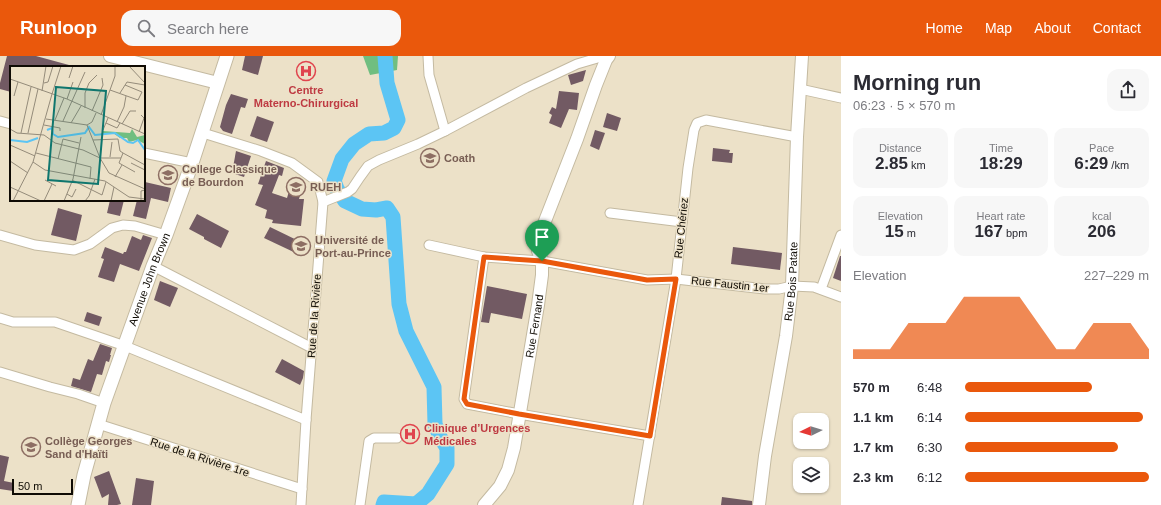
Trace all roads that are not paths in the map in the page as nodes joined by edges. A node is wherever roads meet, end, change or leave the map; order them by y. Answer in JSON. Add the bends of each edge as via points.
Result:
{"nodes":[{"id":1,"x":110,"y":56,"type":"edge"},
{"id":2,"x":227,"y":56,"type":"edge"},
{"id":3,"x":428,"y":56,"type":"edge"},
{"id":4,"x":802,"y":56,"type":"edge"},
{"id":5,"x":604,"y":57,"type":"edge"},
{"id":6,"x":218,"y":83,"type":"junction"},
{"id":7,"x":800,"y":89,"type":"junction"},
{"id":8,"x":841,"y":98,"type":"edge"},
{"id":9,"x":0,"y":121,"type":"edge"},
{"id":10,"x":10,"y":124,"type":"edge"},
{"id":11,"x":202,"y":132,"type":"junction"},
{"id":12,"x":445,"y":132,"type":"junction"},
{"id":13,"x":797,"y":137,"type":"junction"},
{"id":14,"x":145,"y":153,"type":"edge"},
{"id":15,"x":192,"y":163,"type":"junction"},
{"id":16,"x":324,"y":202,"type":"junction"},
{"id":17,"x":610,"y":213,"type":"dead end"},
{"id":18,"x":682,"y":222,"type":"junction"},
{"id":19,"x":0,"y":235,"type":"edge"},
{"id":20,"x":166,"y":235,"type":"junction"},
{"id":21,"x":841,"y":235,"type":"edge"},
{"id":22,"x":429,"y":245,"type":"dead end"},
{"id":23,"x":484,"y":257,"type":"junction"},
{"id":24,"x":542,"y":261,"type":"junction"},
{"id":25,"x":153,"y":266,"type":"junction"},
{"id":26,"x":676,"y":279,"type":"junction"},
{"id":27,"x":792,"y":286,"type":"junction"},
{"id":28,"x":821,"y":289,"type":"junction"},
{"id":29,"x":841,"y":297,"type":"edge"},
{"id":30,"x":0,"y":318,"type":"edge"},
{"id":31,"x":125,"y":346,"type":"junction"},
{"id":32,"x":312,"y":348,"type":"junction"},
{"id":33,"x":0,"y":372,"type":"edge"},
{"id":34,"x":104,"y":403,"type":"junction"},
{"id":35,"x":519,"y":414,"type":"junction"},
{"id":36,"x":306,"y":420,"type":"junction"},
{"id":37,"x":98,"y":424,"type":"junction"},
{"id":38,"x":650,"y":436,"type":"junction"},
{"id":39,"x":397,"y":438,"type":"dead end"},
{"id":40,"x":302,"y":489,"type":"junction"},
{"id":41,"x":78,"y":505,"type":"edge"},
{"id":42,"x":301,"y":505,"type":"edge"},
{"id":43,"x":360,"y":505,"type":"edge"},
{"id":44,"x":484,"y":505,"type":"edge"},
{"id":45,"x":638,"y":505,"type":"edge"},
{"id":46,"x":759,"y":505,"type":"edge"}],
"edges":[{"from":1,"to":6,"type":"street"},
{"from":2,"to":6,"type":"main road","name":"Avenue John Brown"},
{"from":3,"to":12,"type":"street","via":[[429,75]]},
{"from":4,"to":7,"type":"street","name":"Rue Bois Patate"},
{"from":5,"to":12,"type":"street","via":[[577,64],[532,85]]},
{"from":5,"to":24,"type":"street","name":"Rue Fernand","via":[[539,240],[538,251]]},
{"from":6,"to":11,"type":"main road","name":"Avenue John Brown"},
{"from":7,"to":8,"type":"street"},
{"from":7,"to":13,"type":"street","name":"Rue Bois Patate"},
{"from":9,"to":10,"type":"street"},
{"from":11,"to":15,"type":"main road","name":"Avenue John Brown"},
{"from":11,"to":16,"type":"street","name":"Rue de la Rivière","via":[[292,162],[318,182]]},
{"from":12,"to":16,"type":"street","via":[[368,166],[352,189]]},
{"from":13,"to":18,"type":"street","name":"Rue Chériez","via":[[706,120],[697,123],[688,168]]},
{"from":13,"to":27,"type":"street","name":"Rue Bois Patate"},
{"from":14,"to":15,"type":"street"},
{"from":15,"to":20,"type":"main road","name":"Avenue John Brown"},
{"from":16,"to":32,"type":"street","name":"Rue de la Rivière"},
{"from":17,"to":18,"type":"street"},
{"from":18,"to":26,"type":"street","name":"Rue Chériez"},
{"from":19,"to":20,"type":"street","via":[[35,245],[74,250],[90,244],[112,228],[123,225]]},
{"from":20,"to":25,"type":"main road","name":"Avenue John Brown"},
{"from":21,"to":28,"type":"street"},
{"from":22,"to":23,"type":"street","name":"Rue Faustin 1er"},
{"from":23,"to":24,"type":"street","name":"Rue Faustin 1er"},
{"from":23,"to":35,"type":"street","via":[[464,399],[467,404]]},
{"from":24,"to":26,"type":"street","name":"Rue Faustin 1er","via":[[647,280]]},
{"from":24,"to":35,"type":"street","name":"Rue Fernand","via":[[538,305]]},
{"from":25,"to":31,"type":"main road","name":"Avenue John Brown"},
{"from":25,"to":32,"type":"street"},
{"from":26,"to":27,"type":"street","name":"Rue Faustin 1er","via":[[765,289]]},
{"from":26,"to":38,"type":"street","name":"Rue Chériez"},
{"from":27,"to":28,"type":"street","name":"Rue Faustin 1er"},
{"from":27,"to":46,"type":"street","name":"Rue Bois Patate"},
{"from":28,"to":29,"type":"street","name":"Rue Faustin 1er"},
{"from":30,"to":31,"type":"street","via":[[13,322],[55,322]]},
{"from":31,"to":34,"type":"main road","name":"Avenue John Brown"},
{"from":31,"to":36,"type":"street"},
{"from":32,"to":36,"type":"street","name":"Rue de la Rivière"},
{"from":33,"to":34,"type":"street"},
{"from":34,"to":37,"type":"main road","name":"Avenue John Brown"},
{"from":35,"to":38,"type":"street"},
{"from":35,"to":44,"type":"street","name":"Rue Fernand","via":[[508,470],[500,486]]},
{"from":36,"to":40,"type":"street","name":"Rue de la Rivière"},
{"from":37,"to":40,"type":"street","name":"Rue de la Rivière 1re"},
{"from":37,"to":41,"type":"main road","name":"Avenue John Brown"},
{"from":38,"to":45,"type":"street","name":"Rue Chériez"},
{"from":39,"to":43,"type":"street","via":[[374,438],[369,441]]},
{"from":40,"to":42,"type":"street","name":"Rue de la Rivière"}]}
